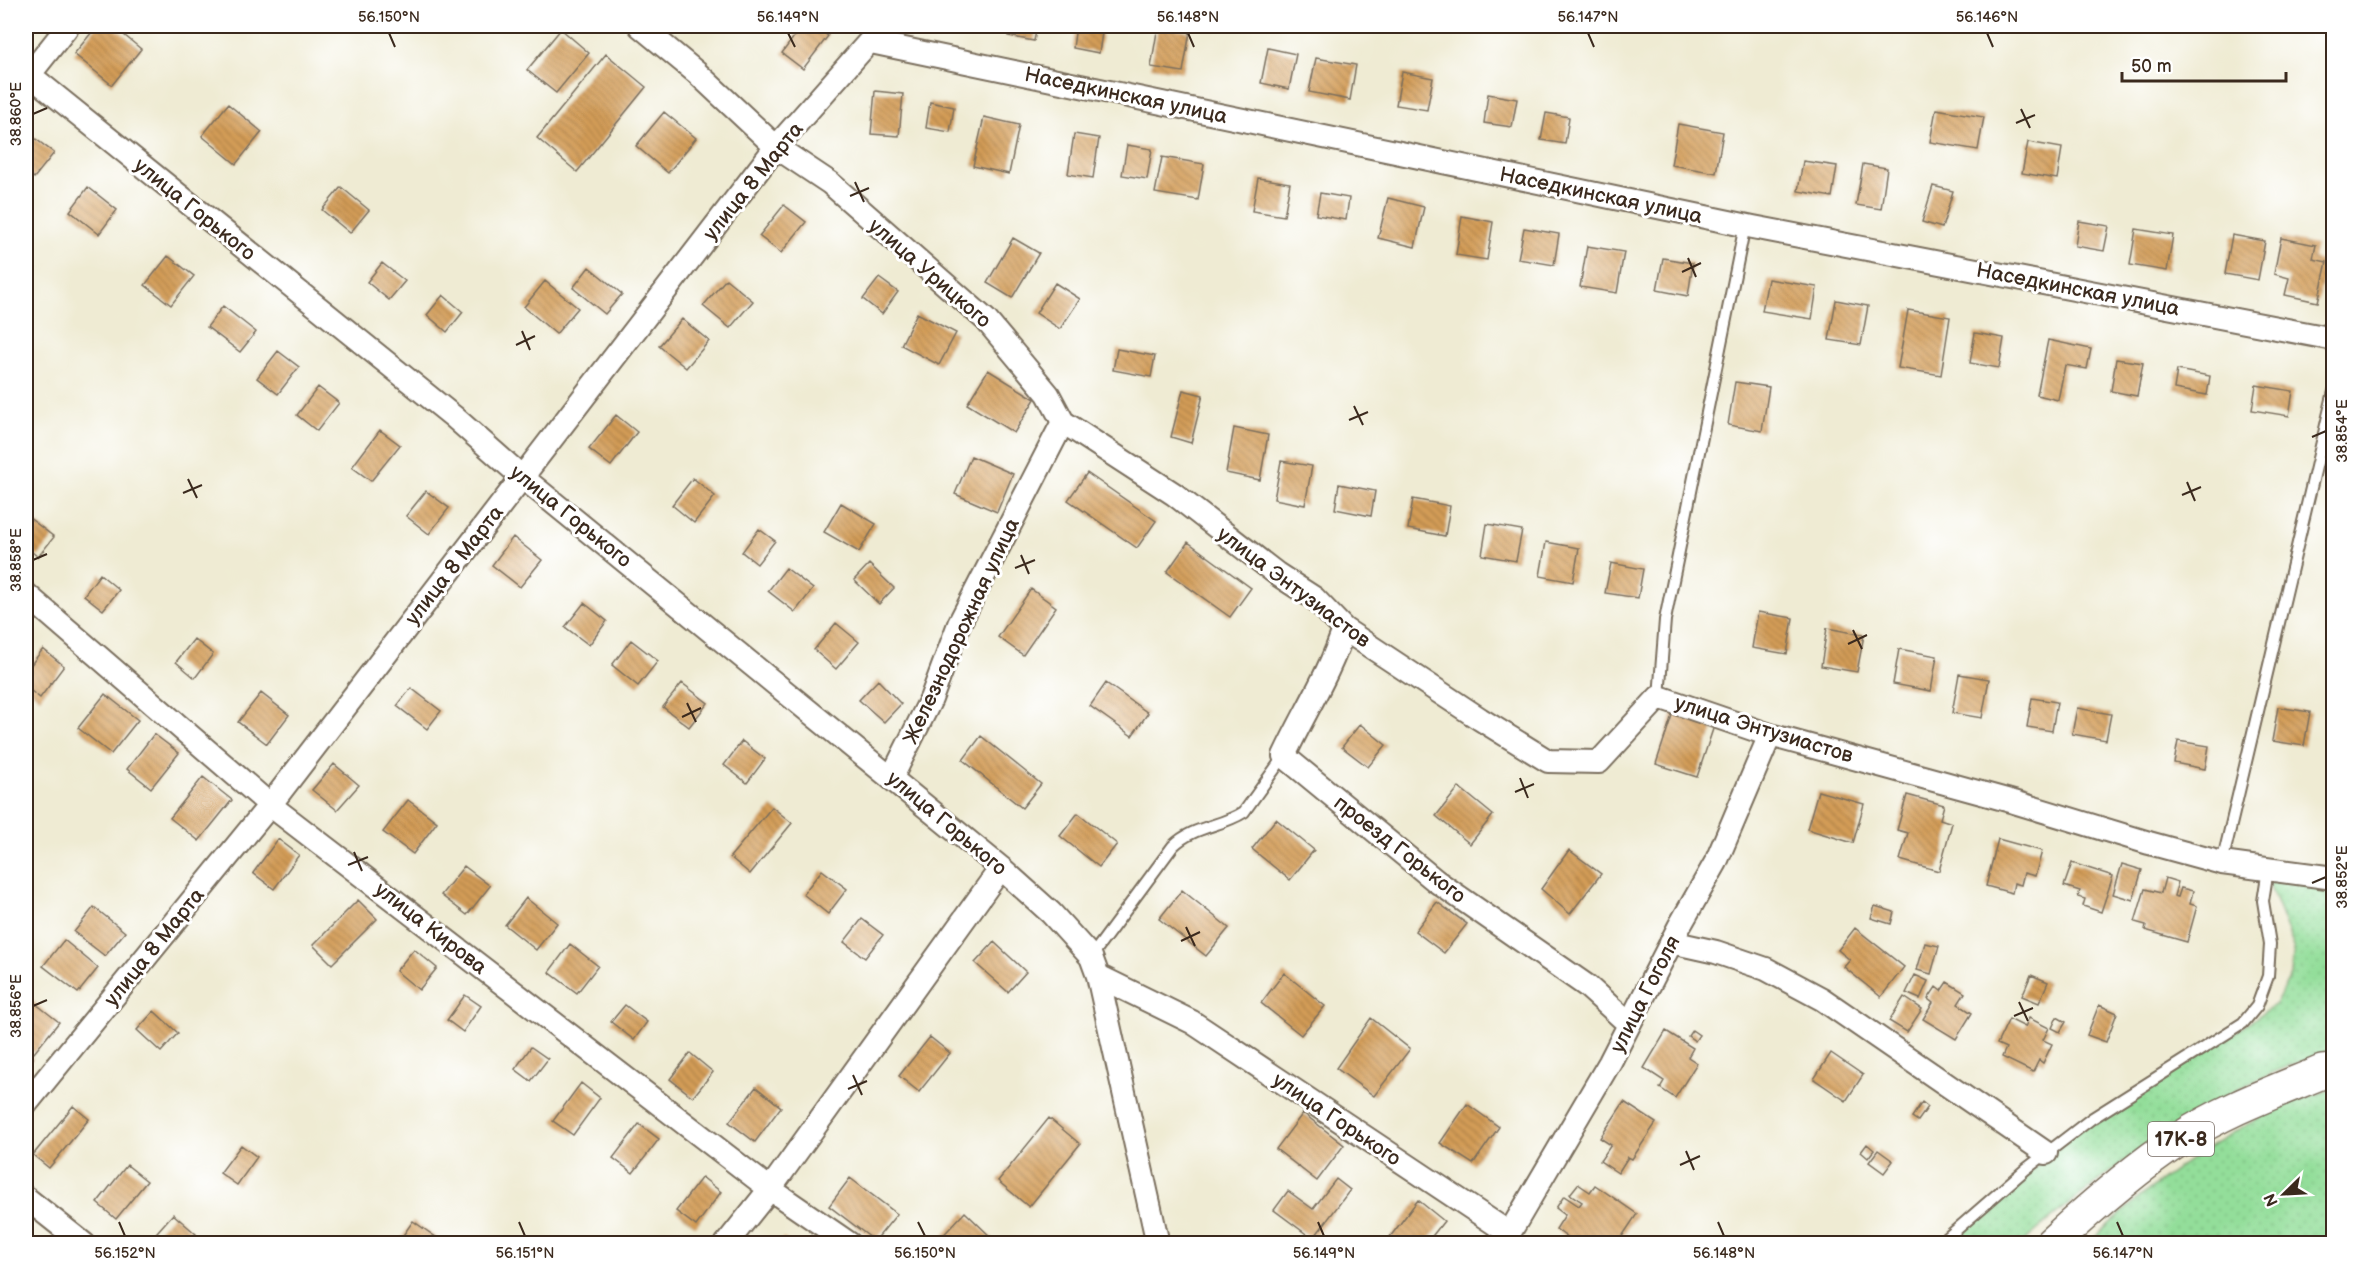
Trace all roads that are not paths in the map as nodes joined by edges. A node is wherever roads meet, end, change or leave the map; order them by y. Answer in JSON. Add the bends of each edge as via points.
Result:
{"nodes":[{"id":1,"x":68,"y":26,"type":"edge"},
{"id":2,"x":640,"y":26,"type":"edge"},
{"id":3,"x":877,"y":34,"type":"edge"},
{"id":4,"x":27,"y":76,"type":"edge"},
{"id":5,"x":776,"y":147,"type":"junction"},
{"id":6,"x":1745,"y":225,"type":"junction"},
{"id":7,"x":2334,"y":339,"type":"edge"},
{"id":8,"x":2334,"y":391,"type":"edge"},
{"id":9,"x":1063,"y":422,"type":"junction"},
{"id":10,"x":522,"y":477,"type":"junction"},
{"id":11,"x":26,"y":594,"type":"edge"},
{"id":12,"x":1344,"y":628,"type":"junction"},
{"id":13,"x":1659,"y":697,"type":"junction"},
{"id":14,"x":1770,"y":735,"type":"junction"},
{"id":15,"x":1284,"y":756,"type":"junction"},
{"id":16,"x":892,"y":777,"type":"junction"},
{"id":17,"x":270,"y":805,"type":"junction"},
{"id":18,"x":2222,"y":863,"type":"junction"},
{"id":19,"x":1001,"y":868,"type":"junction"},
{"id":20,"x":2268,"y":869,"type":"junction"},
{"id":21,"x":2334,"y":878,"type":"edge"},
{"id":22,"x":1671,"y":942,"type":"junction"},
{"id":23,"x":1095,"y":967,"type":"junction"},
{"id":24,"x":1629,"y":1024,"type":"junction"},
{"id":25,"x":2334,"y":1071,"type":"edge"},
{"id":26,"x":26,"y":1104,"type":"edge"},
{"id":27,"x":2046,"y":1153,"type":"junction"},
{"id":28,"x":770,"y":1190,"type":"junction"},
{"id":29,"x":26,"y":1198,"type":"edge"},
{"id":30,"x":1506,"y":1238,"type":"edge"},
{"id":31,"x":84,"y":1244,"type":"edge"},
{"id":32,"x":726,"y":1244,"type":"edge"},
{"id":33,"x":850,"y":1244,"type":"edge"},
{"id":34,"x":1158,"y":1244,"type":"edge"},
{"id":35,"x":1940,"y":1244,"type":"edge"},
{"id":36,"x":2051,"y":1244,"type":"edge"}],
"edges":[{"from":1,"to":4,"type":"street"},
{"from":2,"to":5,"type":"street","name":"улица Урицкого"},
{"from":3,"to":5,"type":"street","name":"улица 8 Марта"},
{"from":3,"to":6,"type":"street","name":"Наседкинская улица"},
{"from":4,"to":10,"type":"street","name":"улица Горького","via":[[454,417]]},
{"from":5,"to":9,"type":"street","name":"улица Урицкого","via":[[830,183],[986,320],[1048,394]]},
{"from":5,"to":10,"type":"street","name":"улица 8 Марта"},
{"from":6,"to":7,"type":"street","name":"Наседкинская улица"},
{"from":6,"to":13,"type":"lane","via":[[1665,620]]},
{"from":8,"to":18,"type":"lane"},
{"from":9,"to":12,"type":"street","name":"улица Энтузиастов","via":[[1174,494],[1314,598]]},
{"from":9,"to":16,"type":"street","name":"Железнодорожная улица","via":[[959,624],[930,699]]},
{"from":10,"to":16,"type":"street","name":"улица Горького"},
{"from":10,"to":17,"type":"street","name":"улица 8 Марта"},
{"from":11,"to":17,"type":"street","name":"улица Кирова"},
{"from":12,"to":13,"type":"street","name":"улица Энтузиастов","via":[[1548,761],[1599,762]]},
{"from":12,"to":15,"type":"street","via":[[1335,660],[1304,711]]},
{"from":13,"to":14,"type":"street","name":"улица Энтузиастов"},
{"from":14,"to":18,"type":"street","name":"улица Энтузиастов"},
{"from":14,"to":22,"type":"street","name":"улица Гоголя","via":[[1716,862]]},
{"from":15,"to":23,"type":"lane","via":[[1244,812],[1184,834],[1173,846]]},
{"from":15,"to":24,"type":"street","name":"проезд Горького","via":[[1436,881],[1587,986]]},
{"from":16,"to":19,"type":"street","name":"улица Горького"},
{"from":17,"to":26,"type":"street","name":"улица 8 Марта"},
{"from":17,"to":28,"type":"street","name":"улица Кирова"},
{"from":18,"to":20,"type":"street","name":"улица Энтузиастов"},
{"from":19,"to":23,"type":"street","name":"улица Горького","via":[[1051,913]]},
{"from":19,"to":28,"type":"street"},
{"from":20,"to":21,"type":"street","name":"улица Энтузиастов"},
{"from":20,"to":27,"type":"lane","via":[[2264,901],[2270,944],[2268,976],[2257,1006],[2222,1039],[2091,1119]]},
{"from":22,"to":24,"type":"street","name":"улица Гоголя"},
{"from":22,"to":27,"type":"street","via":[[1766,969],[1822,999]]},
{"from":23,"to":30,"type":"street","name":"улица Горького","via":[[1192,1022]]},
{"from":23,"to":34,"type":"street","name":"улица Горького"},
{"from":24,"to":30,"type":"street","name":"улица Гоголя"},
{"from":25,"to":36,"type":"main road","number":"17К-8","via":[[2322,1072],[2234,1109],[2180,1139]]},
{"from":27,"to":35,"type":"lane"},
{"from":28,"to":32,"type":"street"},
{"from":28,"to":33,"type":"street","name":"улица Кирова"},
{"from":29,"to":31,"type":"street"}]}
